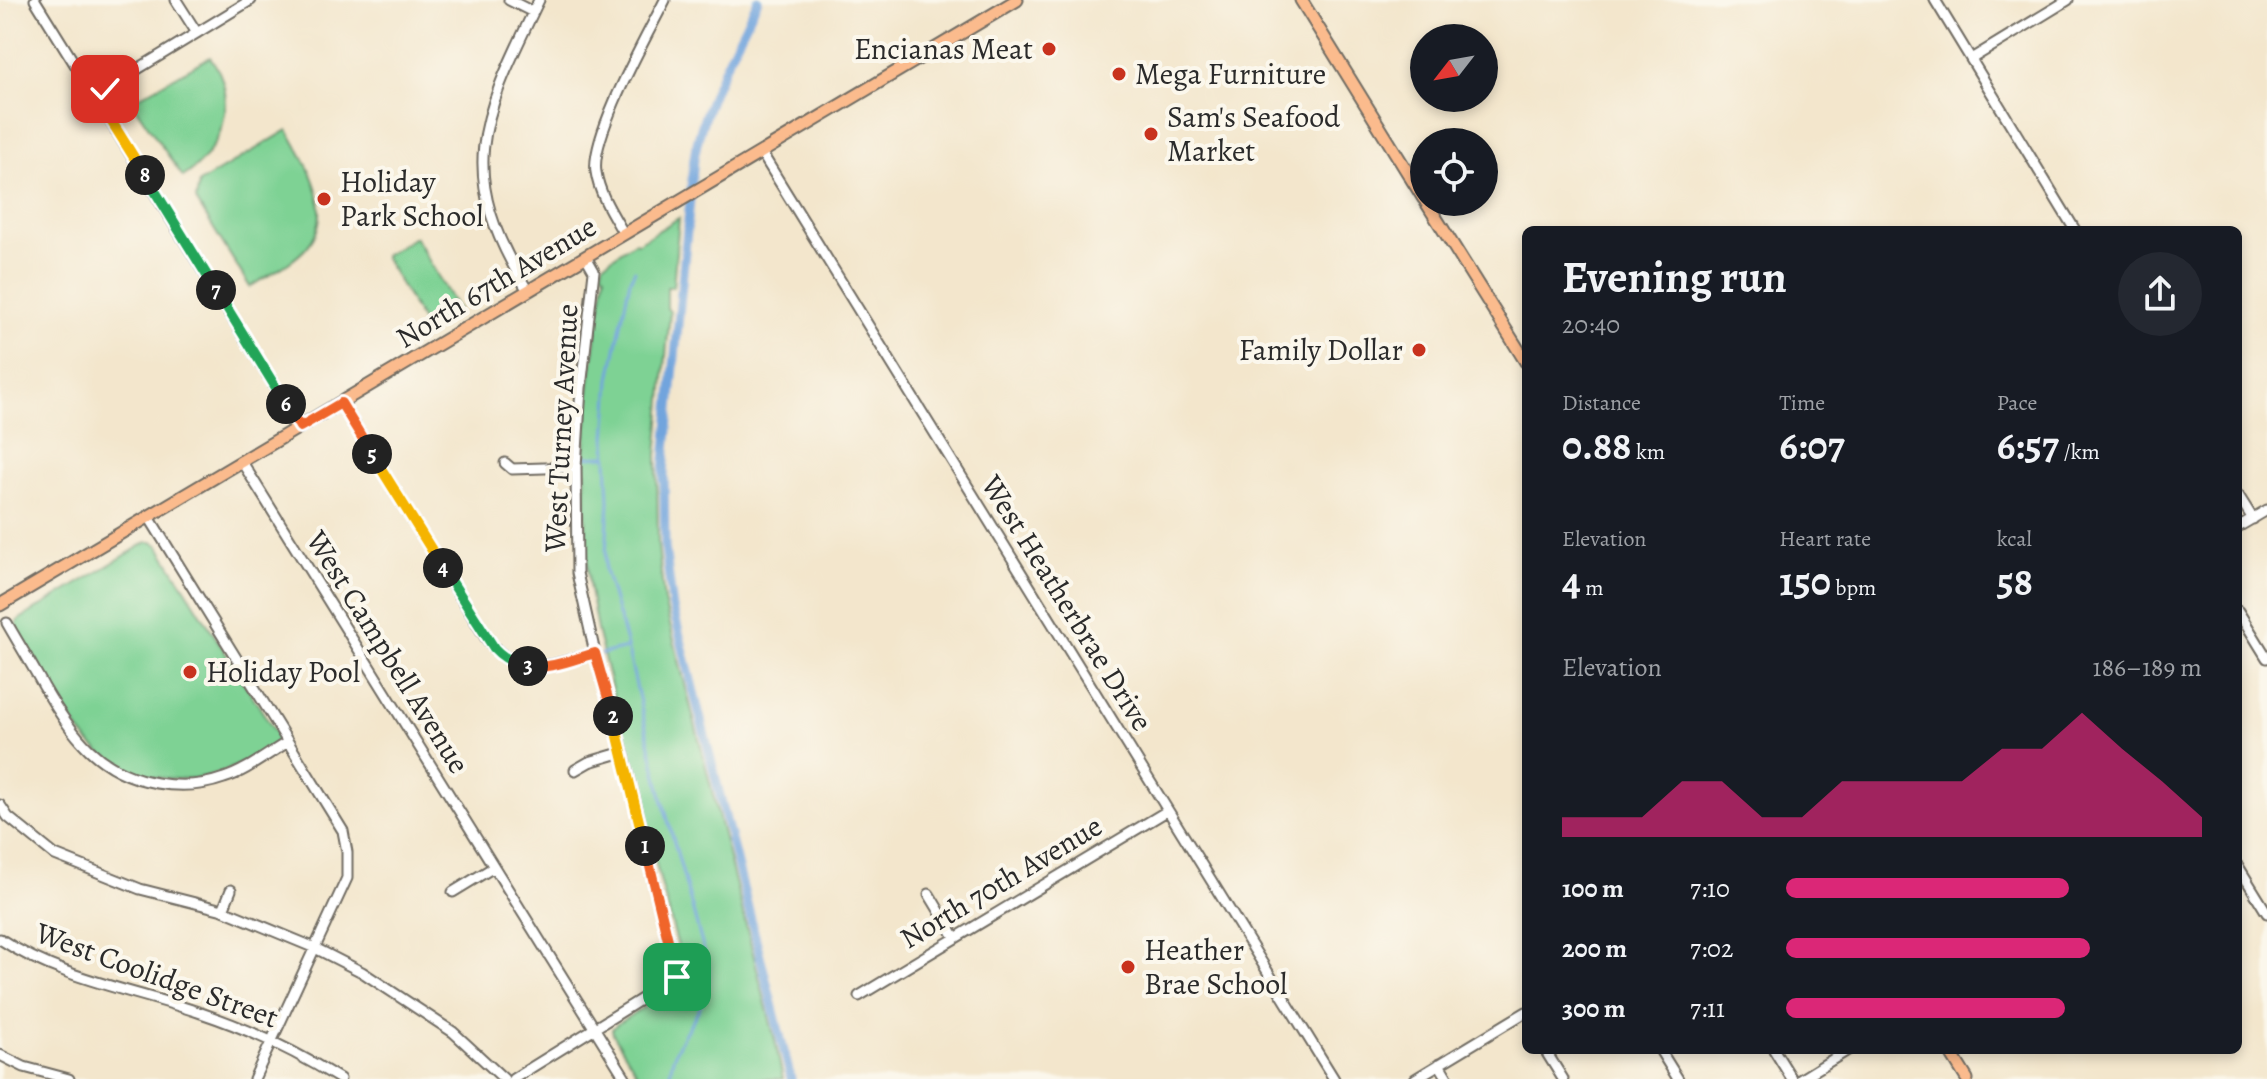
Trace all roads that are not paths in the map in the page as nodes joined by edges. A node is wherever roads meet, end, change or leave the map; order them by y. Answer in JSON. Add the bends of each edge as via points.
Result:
{"nodes":[{"id":1,"x":35,"y":0,"type":"edge"},
{"id":2,"x":176,"y":0,"type":"edge"},
{"id":3,"x":251,"y":0,"type":"edge"},
{"id":4,"x":509,"y":0,"type":"edge"},
{"id":5,"x":539,"y":0,"type":"edge"},
{"id":6,"x":665,"y":0,"type":"edge"},
{"id":7,"x":1017,"y":0,"type":"edge"},
{"id":8,"x":1301,"y":0,"type":"edge"},
{"id":9,"x":1935,"y":0,"type":"edge"},
{"id":10,"x":2068,"y":0,"type":"edge"},
{"id":11,"x":533,"y":12,"type":"junction"},
{"id":12,"x":197,"y":33,"type":"junction"},
{"id":13,"x":1971,"y":59,"type":"junction"},
{"id":14,"x":95,"y":95,"type":"junction"},
{"id":15,"x":761,"y":152,"type":"junction"},
{"id":16,"x":1410,"y":176,"type":"edge"},
{"id":17,"x":1435,"y":216,"type":"edge"},
{"id":18,"x":2073,"y":226,"type":"edge"},
{"id":19,"x":624,"y":234,"type":"junction"},
{"id":20,"x":586,"y":257,"type":"junction"},
{"id":21,"x":528,"y":291,"type":"junction"},
{"id":22,"x":1522,"y":356,"type":"edge"},
{"id":23,"x":341,"y":403,"type":"junction"},
{"id":24,"x":300,"y":427,"type":"junction"},
{"id":25,"x":242,"y":462,"type":"junction"},
{"id":26,"x":505,"y":463,"type":"dead end"},
{"id":27,"x":576,"y":467,"type":"junction"},
{"id":28,"x":2242,"y":501,"type":"edge"},
{"id":29,"x":2267,"y":510,"type":"edge"},
{"id":30,"x":149,"y":517,"type":"junction"},
{"id":31,"x":2253,"y":519,"type":"junction"},
{"id":32,"x":2242,"y":525,"type":"edge"},
{"id":33,"x":0,"y":605,"type":"edge"},
{"id":34,"x":2242,"y":617,"type":"edge"},
{"id":35,"x":7,"y":623,"type":"dead end"},
{"id":36,"x":595,"y":653,"type":"junction"},
{"id":37,"x":2267,"y":658,"type":"edge"},
{"id":38,"x":288,"y":742,"type":"junction"},
{"id":39,"x":623,"y":752,"type":"junction"},
{"id":40,"x":575,"y":770,"type":"dead end"},
{"id":41,"x":0,"y":805,"type":"edge"},
{"id":42,"x":1167,"y":811,"type":"junction"},
{"id":43,"x":494,"y":867,"type":"junction"},
{"id":44,"x":2242,"y":872,"type":"edge"},
{"id":45,"x":231,"y":890,"type":"dead end"},
{"id":46,"x":453,"y":892,"type":"dead end"},
{"id":47,"x":929,"y":894,"type":"dead end"},
{"id":48,"x":223,"y":910,"type":"junction"},
{"id":49,"x":2267,"y":913,"type":"edge"},
{"id":50,"x":955,"y":937,"type":"junction"},
{"id":51,"x":0,"y":939,"type":"edge"},
{"id":52,"x":315,"y":948,"type":"junction"},
{"id":53,"x":859,"y":996,"type":"dead end"},
{"id":54,"x":1522,"y":1017,"type":"edge"},
{"id":55,"x":595,"y":1028,"type":"junction"},
{"id":56,"x":272,"y":1042,"type":"junction"},
{"id":57,"x":1547,"y":1054,"type":"edge"},
{"id":58,"x":1662,"y":1054,"type":"edge"},
{"id":59,"x":1776,"y":1054,"type":"edge"},
{"id":60,"x":1842,"y":1054,"type":"edge"},
{"id":61,"x":1951,"y":1054,"type":"edge"},
{"id":62,"x":0,"y":1055,"type":"edge"},
{"id":63,"x":1439,"y":1064,"type":"junction"},
{"id":64,"x":69,"y":1079,"type":"edge"},
{"id":65,"x":254,"y":1079,"type":"edge"},
{"id":66,"x":340,"y":1079,"type":"edge"},
{"id":67,"x":504,"y":1079,"type":"edge"},
{"id":68,"x":513,"y":1079,"type":"edge"},
{"id":69,"x":626,"y":1079,"type":"edge"},
{"id":70,"x":1334,"y":1079,"type":"edge"},
{"id":71,"x":1415,"y":1079,"type":"edge"},
{"id":72,"x":1448,"y":1079,"type":"edge"},
{"id":73,"x":1563,"y":1079,"type":"edge"},
{"id":74,"x":1678,"y":1079,"type":"edge"},
{"id":75,"x":1792,"y":1079,"type":"edge"},
{"id":76,"x":1801,"y":1079,"type":"edge"},
{"id":77,"x":1967,"y":1079,"type":"edge"}],
"edges":[{"from":1,"to":14,"type":"street"},
{"from":2,"to":12,"type":"street"},
{"from":3,"to":12,"type":"street"},
{"from":4,"to":11,"type":"street"},
{"from":5,"to":11,"type":"street"},
{"from":6,"to":19,"type":"street","via":[[595,158],[598,184]]},
{"from":7,"to":15,"type":"main road","name":"North 67th Avenue"},
{"from":8,"to":16,"type":"main road"},
{"from":9,"to":13,"type":"street"},
{"from":10,"to":13,"type":"street"},
{"from":11,"to":21,"type":"street","via":[[490,109],[482,164],[498,238]]},
{"from":12,"to":14,"type":"street"},
{"from":13,"to":18,"type":"street"},
{"from":14,"to":24,"type":"street"},
{"from":15,"to":19,"type":"main road","name":"North 67th Avenue"},
{"from":15,"to":42,"type":"street","name":"West Heatherbrae Drive"},
{"from":17,"to":22,"type":"main road"},
{"from":19,"to":20,"type":"main road","name":"North 67th Avenue"},
{"from":20,"to":21,"type":"main road","name":"North 67th Avenue"},
{"from":20,"to":27,"type":"street","name":"West Turney Avenue","via":[[594,271]]},
{"from":21,"to":23,"type":"main road","name":"North 67th Avenue"},
{"from":23,"to":24,"type":"main road","name":"North 67th Avenue"},
{"from":23,"to":36,"type":"street","via":[[500,655],[537,668]]},
{"from":24,"to":25,"type":"main road","name":"North 67th Avenue"},
{"from":25,"to":30,"type":"main road","name":"North 67th Avenue"},
{"from":25,"to":43,"type":"street","name":"West Campbell Avenue"},
{"from":26,"to":27,"type":"street","via":[[512,469]]},
{"from":27,"to":36,"type":"street","name":"West Turney Avenue","via":[[577,573]]},
{"from":28,"to":31,"type":"street"},
{"from":29,"to":31,"type":"street"},
{"from":30,"to":33,"type":"main road","name":"North 67th Avenue"},
{"from":30,"to":38,"type":"street"},
{"from":31,"to":32,"type":"street"},
{"from":34,"to":37,"type":"street"},
{"from":35,"to":38,"type":"street","via":[[69,727],[107,765],[131,777],[168,785],[201,784],[226,778]]},
{"from":36,"to":39,"type":"street","name":"West Turney Avenue"},
{"from":38,"to":52,"type":"street","via":[[343,831],[347,852],[347,878]]},
{"from":39,"to":40,"type":"street"},
{"from":39,"to":55,"type":"street","name":"West Turney Avenue","via":[[677,977]]},
{"from":41,"to":48,"type":"street","via":[[55,855],[140,889]]},
{"from":42,"to":50,"type":"street","name":"North 70th Avenue"},
{"from":42,"to":70,"type":"street","name":"West Heatherbrae Drive"},
{"from":43,"to":46,"type":"street"},
{"from":43,"to":55,"type":"street","name":"West Campbell Avenue"},
{"from":44,"to":49,"type":"street"},
{"from":45,"to":48,"type":"street"},
{"from":47,"to":50,"type":"street"},
{"from":48,"to":52,"type":"street"},
{"from":50,"to":53,"type":"street","name":"North 70th Avenue"},
{"from":51,"to":56,"type":"street","name":"West Coolidge Street","via":[[58,969],[199,1012]]},
{"from":52,"to":56,"type":"street"},
{"from":52,"to":67,"type":"street","via":[[453,1032]]},
{"from":54,"to":63,"type":"street"},
{"from":55,"to":68,"type":"street"},
{"from":55,"to":69,"type":"street","name":"West Campbell Avenue"},
{"from":56,"to":65,"type":"street"},
{"from":56,"to":66,"type":"street","name":"West Coolidge Street"},
{"from":57,"to":73,"type":"street"},
{"from":58,"to":74,"type":"street"},
{"from":59,"to":75,"type":"street"},
{"from":60,"to":76,"type":"street"},
{"from":61,"to":77,"type":"main road"},
{"from":62,"to":64,"type":"street"},
{"from":63,"to":71,"type":"street"},
{"from":63,"to":72,"type":"street"}]}
